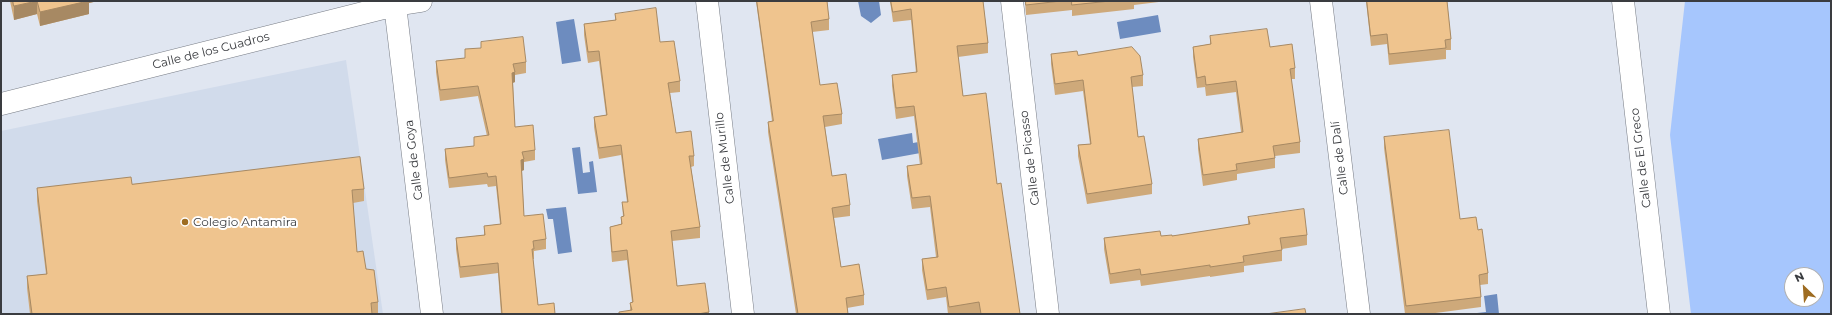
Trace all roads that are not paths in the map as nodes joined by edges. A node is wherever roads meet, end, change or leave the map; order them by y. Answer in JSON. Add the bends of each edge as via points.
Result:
{"nodes":[{"id":1,"x":421,"y":1,"type":"edge"},
{"id":2,"x":707,"y":1,"type":"edge"},
{"id":3,"x":1012,"y":1,"type":"edge"},
{"id":4,"x":1321,"y":1,"type":"edge"},
{"id":5,"x":1622,"y":1,"type":"edge"},
{"id":6,"x":395,"y":5,"type":"junction"},
{"id":7,"x":1,"y":104,"type":"edge"},
{"id":8,"x":432,"y":314,"type":"edge"},
{"id":9,"x":743,"y":314,"type":"edge"},
{"id":10,"x":1048,"y":314,"type":"edge"},
{"id":11,"x":1359,"y":314,"type":"edge"},
{"id":12,"x":1659,"y":314,"type":"edge"}],
"edges":[{"from":1,"to":6,"type":"street","name":"Calle de los Cuadros"},
{"from":2,"to":9,"type":"street","name":"Calle de Murillo"},
{"from":3,"to":10,"type":"street","name":"Calle de Picasso"},
{"from":4,"to":11,"type":"street","name":"Calle de Dalí"},
{"from":5,"to":12,"type":"street","name":"Calle de El Greco"},
{"from":6,"to":7,"type":"street","name":"Calle de los Cuadros"},
{"from":6,"to":8,"type":"street","name":"Calle de Goya"}]}
